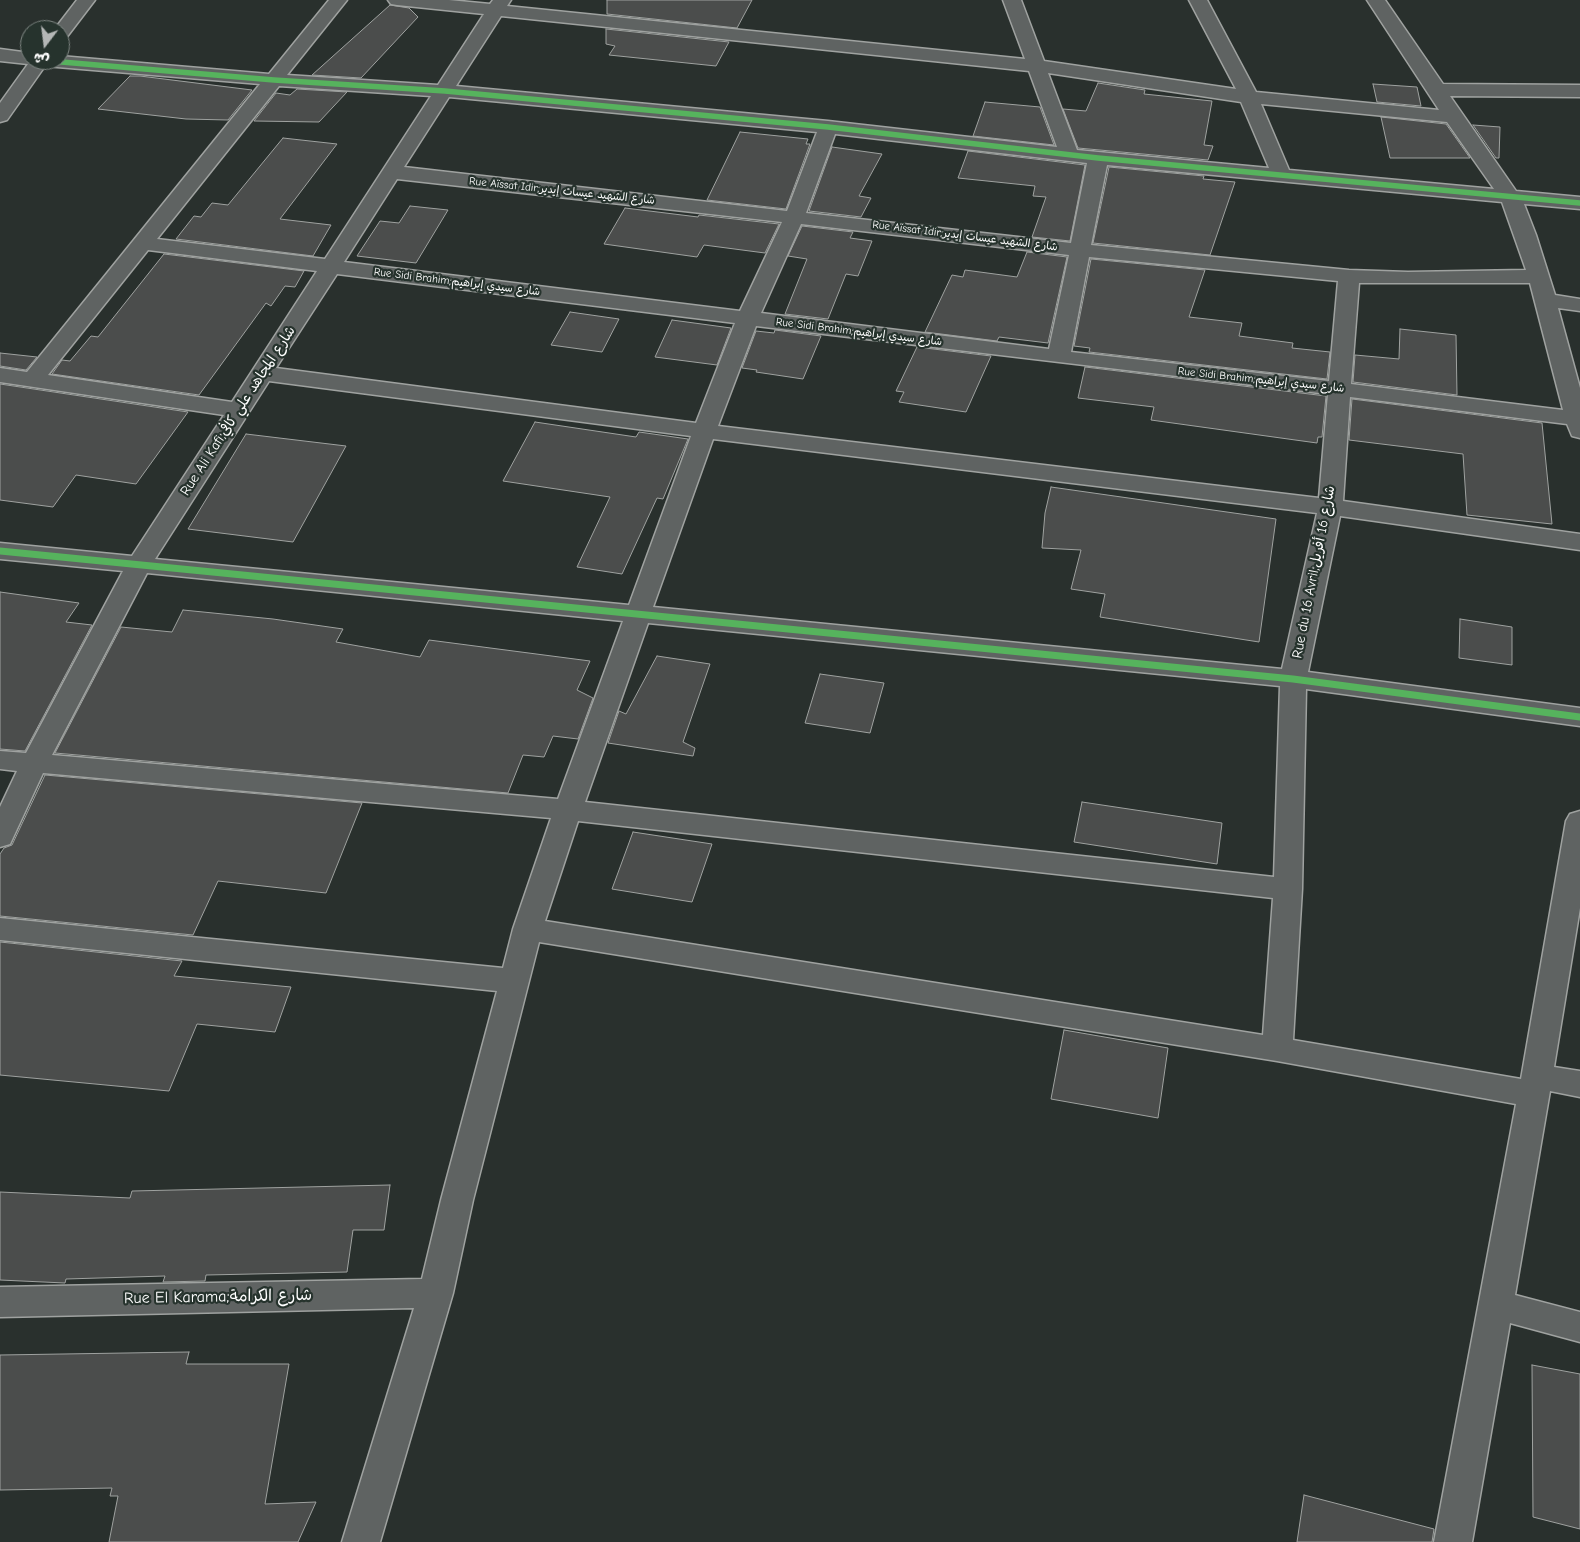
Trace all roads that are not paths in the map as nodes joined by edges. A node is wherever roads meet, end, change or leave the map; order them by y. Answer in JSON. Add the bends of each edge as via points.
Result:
{"nodes":[{"id":1,"x":86,"y":0,"type":"edge"},
{"id":2,"x":338,"y":0,"type":"edge"},
{"id":3,"x":398,"y":0,"type":"edge"},
{"id":4,"x":1012,"y":0,"type":"edge"},
{"id":5,"x":1198,"y":0,"type":"edge"},
{"id":6,"x":1376,"y":0,"type":"edge"},
{"id":7,"x":499,"y":5,"type":"edge"},
{"id":8,"x":70,"y":21,"type":"edge"},
{"id":9,"x":0,"y":55,"type":"edge"},
{"id":10,"x":20,"y":58,"type":"edge"},
{"id":11,"x":70,"y":63,"type":"edge"},
{"id":12,"x":1037,"y":66,"type":"junction"},
{"id":13,"x":32,"y":70,"type":"edge"},
{"id":14,"x":274,"y":80,"type":"junction"},
{"id":15,"x":445,"y":90,"type":"junction"},
{"id":16,"x":1437,"y":90,"type":"junction"},
{"id":17,"x":1580,"y":91,"type":"edge"},
{"id":18,"x":1249,"y":97,"type":"junction"},
{"id":19,"x":0,"y":116,"type":"edge"},
{"id":20,"x":1453,"y":117,"type":"junction"},
{"id":21,"x":828,"y":127,"type":"junction"},
{"id":22,"x":1069,"y":154,"type":"junction"},
{"id":23,"x":1098,"y":158,"type":"junction"},
{"id":24,"x":392,"y":172,"type":"junction"},
{"id":25,"x":1281,"y":174,"type":"junction"},
{"id":26,"x":1511,"y":198,"type":"junction"},
{"id":27,"x":1580,"y":203,"type":"edge"},
{"id":28,"x":795,"y":216,"type":"junction"},
{"id":29,"x":142,"y":243,"type":"junction"},
{"id":30,"x":1081,"y":250,"type":"junction"},
{"id":31,"x":332,"y":266,"type":"junction"},
{"id":32,"x":1349,"y":276,"type":"junction"},
{"id":33,"x":1539,"y":276,"type":"junction"},
{"id":34,"x":1545,"y":300,"type":"junction"},
{"id":35,"x":1580,"y":305,"type":"edge"},
{"id":36,"x":748,"y":318,"type":"junction"},
{"id":37,"x":1058,"y":358,"type":"junction"},
{"id":38,"x":262,"y":373,"type":"junction"},
{"id":39,"x":0,"y":375,"type":"edge"},
{"id":40,"x":33,"y":380,"type":"junction"},
{"id":41,"x":1340,"y":389,"type":"junction"},
{"id":42,"x":239,"y":410,"type":"junction"},
{"id":43,"x":1579,"y":423,"type":"edge"},
{"id":44,"x":704,"y":431,"type":"junction"},
{"id":45,"x":1330,"y":507,"type":"junction"},
{"id":46,"x":1580,"y":542,"type":"edge"},
{"id":47,"x":0,"y":551,"type":"edge"},
{"id":48,"x":138,"y":566,"type":"junction"},
{"id":49,"x":638,"y":614,"type":"junction"},
{"id":50,"x":1293,"y":679,"type":"junction"},
{"id":51,"x":1580,"y":717,"type":"edge"},
{"id":52,"x":0,"y":760,"type":"edge"},
{"id":53,"x":34,"y":763,"type":"junction"},
{"id":54,"x":568,"y":810,"type":"junction"},
{"id":55,"x":0,"y":837,"type":"edge"},
{"id":56,"x":1579,"y":839,"type":"edge"},
{"id":57,"x":1288,"y":889,"type":"junction"},
{"id":58,"x":528,"y":929,"type":"junction"},
{"id":59,"x":0,"y":930,"type":"edge"},
{"id":60,"x":516,"y":981,"type":"junction"},
{"id":61,"x":1277,"y":1049,"type":"junction"},
{"id":62,"x":1580,"y":1084,"type":"edge"},
{"id":63,"x":1535,"y":1085,"type":"junction"},
{"id":64,"x":436,"y":1293,"type":"junction"},
{"id":65,"x":0,"y":1302,"type":"edge"},
{"id":66,"x":1496,"y":1305,"type":"junction"},
{"id":67,"x":1580,"y":1327,"type":"edge"},
{"id":68,"x":361,"y":1542,"type":"edge"},
{"id":69,"x":1454,"y":1542,"type":"edge"}],
"edges":[{"from":1,"to":8,"type":"street"},
{"from":2,"to":14,"type":"street"},
{"from":3,"to":7,"type":"street"},
{"from":4,"to":12,"type":"street"},
{"from":5,"to":18,"type":"street"},
{"from":6,"to":16,"type":"street"},
{"from":7,"to":12,"type":"street"},
{"from":7,"to":15,"type":"street","name":"Rue Ali Kafi;شارع المجاهد علي كافي"},
{"from":9,"to":10,"type":"street"},
{"from":11,"to":14,"type":"street"},
{"from":12,"to":18,"type":"street"},
{"from":12,"to":22,"type":"street"},
{"from":13,"to":19,"type":"street"},
{"from":14,"to":15,"type":"street"},
{"from":14,"to":29,"type":"street"},
{"from":15,"to":21,"type":"street"},
{"from":15,"to":24,"type":"street","name":"Rue Ali Kafi;شارع المجاهد علي كافي"},
{"from":16,"to":17,"type":"street"},
{"from":16,"to":20,"type":"street"},
{"from":18,"to":20,"type":"street"},
{"from":18,"to":25,"type":"street"},
{"from":20,"to":26,"type":"street"},
{"from":21,"to":22,"type":"street"},
{"from":21,"to":28,"type":"street"},
{"from":22,"to":23,"type":"street"},
{"from":23,"to":25,"type":"street"},
{"from":23,"to":30,"type":"street"},
{"from":24,"to":28,"type":"street","name":"Rue Aïssat Idir;شارع الشهيد عيسات إيدير"},
{"from":24,"to":31,"type":"street","name":"Rue Ali Kafi;شارع المجاهد علي كافي"},
{"from":25,"to":26,"type":"street"},
{"from":26,"to":27,"type":"street"},
{"from":26,"to":33,"type":"street"},
{"from":28,"to":30,"type":"street","name":"Rue Aïssat Idir;شارع الشهيد عيسات إيدير"},
{"from":28,"to":36,"type":"street"},
{"from":29,"to":31,"type":"street","name":"Rue Sidi Brahim;شارع سيدي إبراهيم"},
{"from":29,"to":40,"type":"street"},
{"from":30,"to":32,"type":"street","name":"Rue Aïssat Idir;شارع الشهيد عيسات إيدير"},
{"from":30,"to":37,"type":"street"},
{"from":31,"to":36,"type":"street","name":"Rue Sidi Brahim;شارع سيدي إبراهيم"},
{"from":31,"to":38,"type":"street","name":"Rue Ali Kafi;شارع المجاهد علي كافي"},
{"from":32,"to":33,"type":"street","name":"Rue Aïssat Idir;شارع الشهيد عيسات إيدير"},
{"from":32,"to":41,"type":"street","name":"Rue du 16 Avril;شارع 16 أفريل"},
{"from":33,"to":34,"type":"street"},
{"from":34,"to":35,"type":"street"},
{"from":34,"to":43,"type":"street"},
{"from":36,"to":37,"type":"street","name":"Rue Sidi Brahim;شارع سيدي إبراهيم"},
{"from":36,"to":44,"type":"street"},
{"from":37,"to":41,"type":"street","name":"Rue Sidi Brahim;شارع سيدي إبراهيم"},
{"from":38,"to":42,"type":"street","name":"Rue Ali Kafi;شارع المجاهد علي كافي"},
{"from":38,"to":44,"type":"street"},
{"from":39,"to":40,"type":"street"},
{"from":40,"to":42,"type":"street"},
{"from":41,"to":43,"type":"street","name":"Rue Sidi Brahim;شارع سيدي إبراهيم"},
{"from":41,"to":45,"type":"street","name":"Rue du 16 Avril;شارع 16 أفريل"},
{"from":42,"to":48,"type":"street","name":"Rue Ali Kafi;شارع المجاهد علي كافي"},
{"from":44,"to":45,"type":"street"},
{"from":44,"to":49,"type":"street"},
{"from":45,"to":46,"type":"street"},
{"from":45,"to":50,"type":"street","name":"Rue du 16 Avril;شارع 16 أفريل"},
{"from":47,"to":48,"type":"street"},
{"from":48,"to":49,"type":"street"},
{"from":48,"to":53,"type":"street","name":"Rue Ali Kafi;شارع المجاهد علي كافي"},
{"from":49,"to":50,"type":"street"},
{"from":49,"to":54,"type":"street"},
{"from":50,"to":51,"type":"street"},
{"from":50,"to":57,"type":"street","name":"Rue du 16 Avril;شارع 16 أفريل"},
{"from":52,"to":53,"type":"street"},
{"from":53,"to":54,"type":"street"},
{"from":53,"to":55,"type":"street","name":"Rue Ali Kafi;شارع المجاهد علي كافي"},
{"from":54,"to":57,"type":"street"},
{"from":54,"to":58,"type":"street"},
{"from":56,"to":63,"type":"street"},
{"from":57,"to":61,"type":"street","name":"Rue du 16 Avril;شارع 16 أفريل"},
{"from":58,"to":60,"type":"street"},
{"from":58,"to":61,"type":"street"},
{"from":59,"to":60,"type":"street"},
{"from":60,"to":64,"type":"street"},
{"from":61,"to":63,"type":"street"},
{"from":62,"to":63,"type":"street"},
{"from":63,"to":66,"type":"street"},
{"from":64,"to":65,"type":"street","name":"Rue El Karama;شارع الكرامة"},
{"from":64,"to":68,"type":"street"},
{"from":66,"to":67,"type":"street"},
{"from":66,"to":69,"type":"street"}]}
